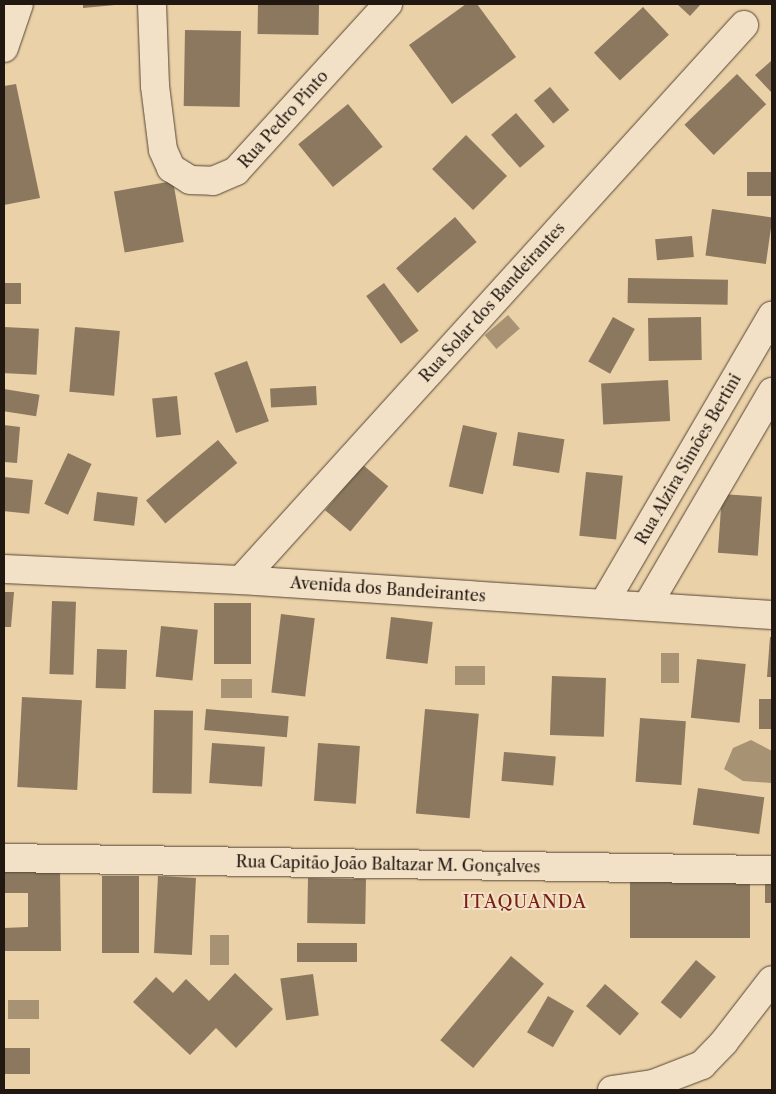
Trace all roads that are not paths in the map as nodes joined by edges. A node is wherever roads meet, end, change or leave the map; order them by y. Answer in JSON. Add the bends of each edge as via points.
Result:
{"nodes":[{"id":1,"x":19,"y":4,"type":"edge"},
{"id":2,"x":152,"y":4,"type":"edge"},
{"id":3,"x":388,"y":4,"type":"edge"},
{"id":4,"x":744,"y":25,"type":"dead end"},
{"id":5,"x":4,"y":48,"type":"edge"},
{"id":6,"x":772,"y":316,"type":"edge"},
{"id":7,"x":772,"y":392,"type":"edge"},
{"id":8,"x":4,"y":569,"type":"edge"},
{"id":9,"x":241,"y":580,"type":"junction"},
{"id":10,"x":604,"y":603,"type":"junction"},
{"id":11,"x":647,"y":606,"type":"junction"},
{"id":12,"x":772,"y":615,"type":"edge"},
{"id":13,"x":4,"y":858,"type":"edge"},
{"id":14,"x":772,"y":870,"type":"edge"},
{"id":15,"x":771,"y":983,"type":"edge"},
{"id":16,"x":612,"y":1090,"type":"edge"}],
"edges":[{"from":1,"to":5,"type":"street"},
{"from":2,"to":3,"type":"street","name":"Rua Pedro Pinto","via":[[155,86],[163,150],[171,168],[190,180],[213,181],[236,171]]},
{"from":4,"to":9,"type":"street","name":"Rua Solar dos Bandeirantes"},
{"from":6,"to":10,"type":"street","name":"Rua Alzira Simões Bertini"},
{"from":7,"to":11,"type":"street"},
{"from":8,"to":9,"type":"street","name":"Avenida dos Bandeirantes"},
{"from":9,"to":10,"type":"street","name":"Avenida dos Bandeirantes"},
{"from":10,"to":11,"type":"street","name":"Avenida dos Bandeirantes"},
{"from":11,"to":12,"type":"street","name":"Avenida dos Bandeirantes"},
{"from":13,"to":14,"type":"street","name":"Rua Capitão João Baltazar M. Gonçalves"},
{"from":15,"to":16,"type":"street","via":[[702,1065],[653,1084]]}]}
